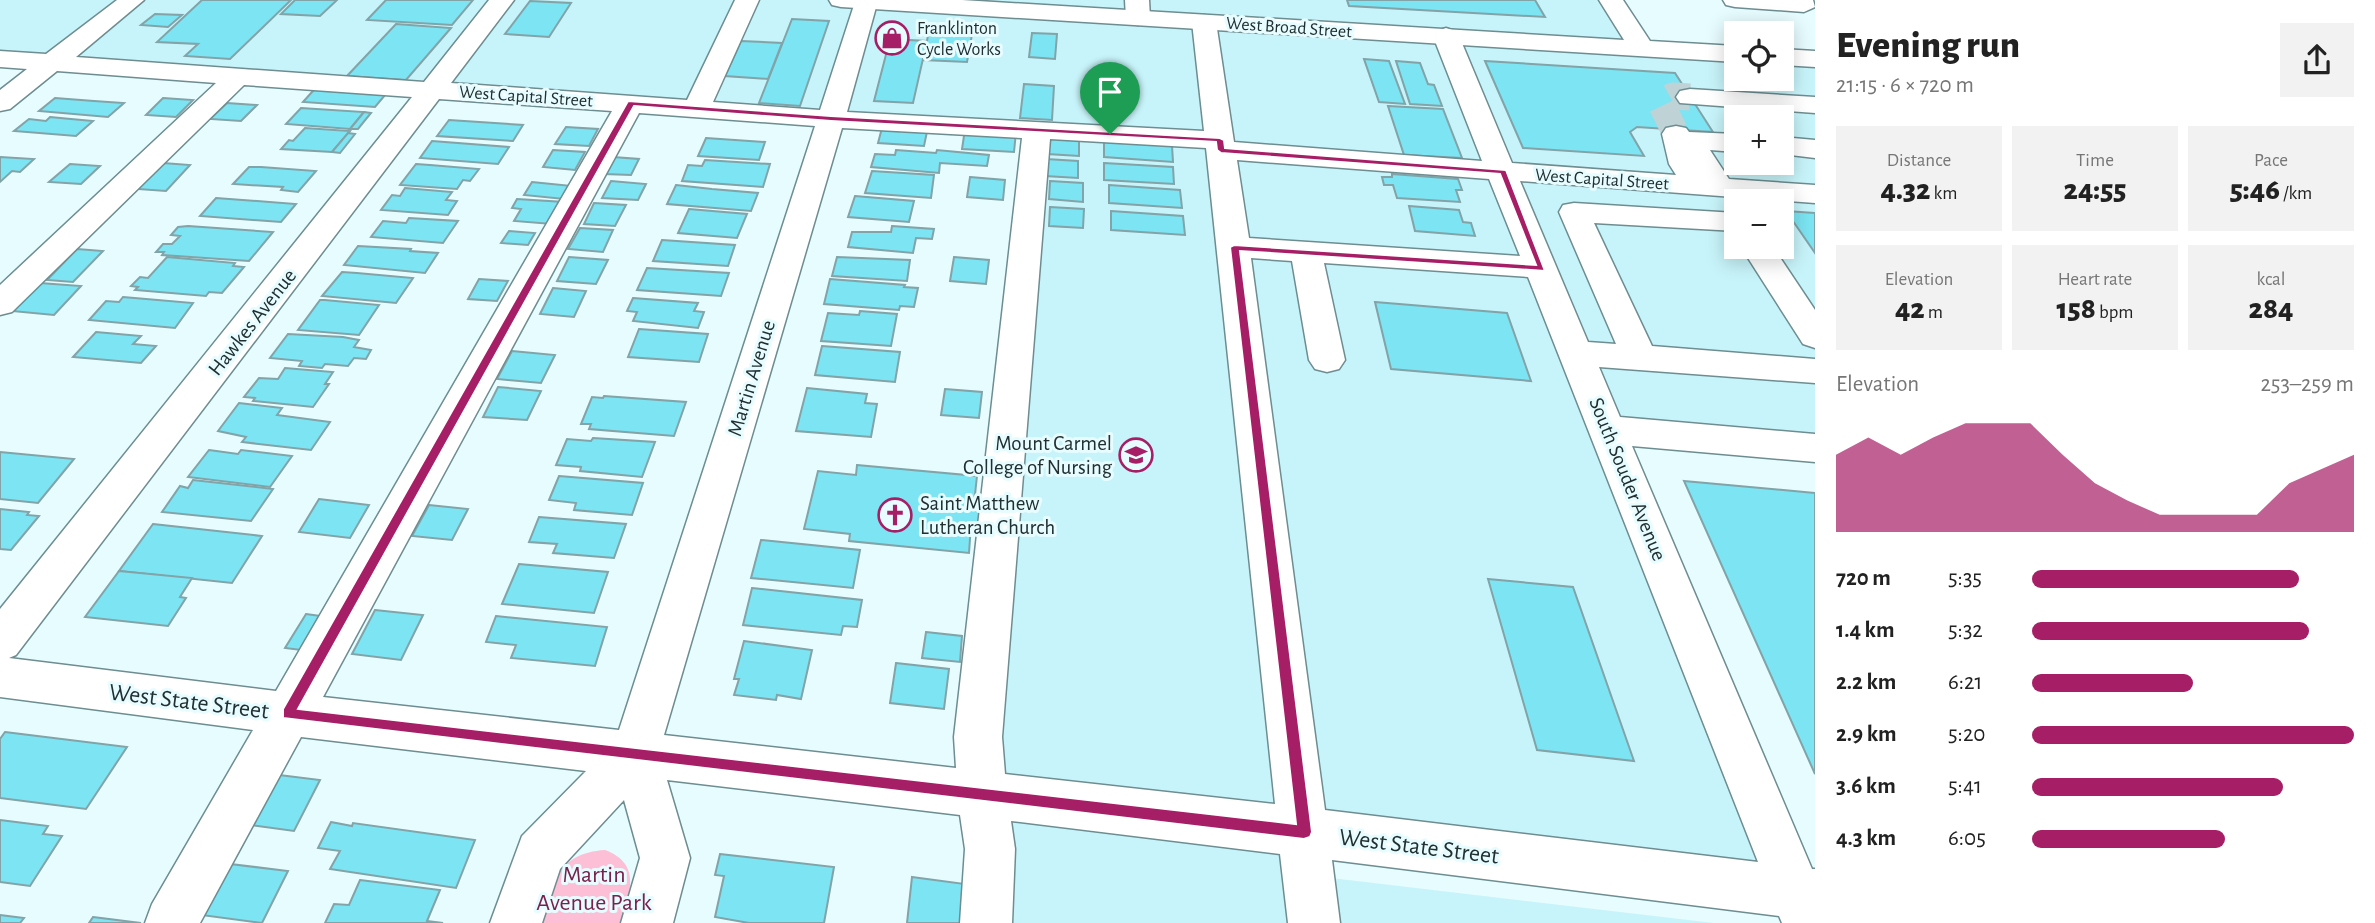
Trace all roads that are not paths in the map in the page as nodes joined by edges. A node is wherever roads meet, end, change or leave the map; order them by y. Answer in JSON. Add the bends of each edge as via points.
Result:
{"nodes":[{"id":1,"x":132,"y":0,"type":"edge"},
{"id":2,"x":502,"y":0,"type":"edge"},
{"id":3,"x":747,"y":0,"type":"edge"},
{"id":4,"x":1611,"y":0,"type":"edge"},
{"id":5,"x":1735,"y":0,"type":"edge"},
{"id":6,"x":868,"y":1,"type":"edge"},
{"id":7,"x":1806,"y":8,"type":"edge"},
{"id":8,"x":1137,"y":9,"type":"edge"},
{"id":9,"x":1204,"y":22,"type":"junction"},
{"id":10,"x":1446,"y":36,"type":"junction"},
{"id":11,"x":1642,"y":48,"type":"junction"},
{"id":12,"x":1724,"y":53,"type":"edge"},
{"id":13,"x":1794,"y":58,"type":"edge"},
{"id":14,"x":0,"y":59,"type":"edge"},
{"id":15,"x":1815,"y":59,"type":"edge"},
{"id":16,"x":52,"y":62,"type":"junction"},
{"id":17,"x":239,"y":75,"type":"junction"},
{"id":18,"x":434,"y":90,"type":"junction"},
{"id":19,"x":1690,"y":97,"type":"tunnel mouth"},
{"id":20,"x":0,"y":103,"type":"edge"},
{"id":21,"x":631,"y":103,"type":"junction"},
{"id":22,"x":1815,"y":105,"type":"edge"},
{"id":23,"x":697,"y":108,"type":"junction"},
{"id":24,"x":831,"y":119,"type":"junction"},
{"id":25,"x":1037,"y":129,"type":"junction"},
{"id":26,"x":1724,"y":141,"type":"edge"},
{"id":27,"x":1220,"y":145,"type":"junction"},
{"id":28,"x":1794,"y":147,"type":"edge"},
{"id":29,"x":1815,"y":149,"type":"edge"},
{"id":30,"x":1503,"y":172,"type":"junction"},
{"id":31,"x":1714,"y":187,"type":"junction"},
{"id":32,"x":1815,"y":194,"type":"edge"},
{"id":33,"x":1724,"y":200,"type":"edge"},
{"id":34,"x":1724,"y":221,"type":"edge"},
{"id":35,"x":1234,"y":247,"type":"junction"},
{"id":36,"x":1306,"y":252,"type":"junction"},
{"id":37,"x":1765,"y":259,"type":"edge"},
{"id":38,"x":1542,"y":268,"type":"junction"},
{"id":39,"x":0,"y":304,"type":"edge"},
{"id":40,"x":1815,"y":336,"type":"edge"},
{"id":41,"x":1577,"y":353,"type":"junction"},
{"id":42,"x":1640,"y":358,"type":"junction"},
{"id":43,"x":1327,"y":360,"type":"dead end"},
{"id":44,"x":1815,"y":371,"type":"edge"},
{"id":45,"x":1608,"y":430,"type":"junction"},
{"id":46,"x":1815,"y":448,"type":"edge"},
{"id":47,"x":0,"y":642,"type":"edge"},
{"id":48,"x":0,"y":677,"type":"edge"},
{"id":49,"x":288,"y":714,"type":"junction"},
{"id":50,"x":635,"y":754,"type":"junction"},
{"id":51,"x":982,"y":796,"type":"junction"},
{"id":52,"x":1304,"y":832,"type":"junction"},
{"id":53,"x":1806,"y":904,"type":"edge"},
{"id":54,"x":172,"y":923,"type":"edge"},
{"id":55,"x":516,"y":923,"type":"edge"},
{"id":56,"x":647,"y":923,"type":"edge"},
{"id":57,"x":986,"y":923,"type":"edge"},
{"id":58,"x":1314,"y":923,"type":"edge"}],
"edges":[{"from":1,"to":16,"type":"street"},
{"from":2,"to":18,"type":"street","name":"Hawkes Avenue"},
{"from":3,"to":23,"type":"street"},
{"from":4,"to":11,"type":"street"},
{"from":5,"to":7,"type":"street"},
{"from":6,"to":8,"type":"street","name":"West Broad Street"},
{"from":6,"to":24,"type":"street","name":"Martin Avenue"},
{"from":8,"to":9,"type":"street","name":"West Broad Street"},
{"from":9,"to":10,"type":"street","name":"West Broad Street"},
{"from":9,"to":27,"type":"street"},
{"from":10,"to":11,"type":"street","name":"West Broad Street"},
{"from":10,"to":30,"type":"street","name":"South Souder Avenue"},
{"from":11,"to":12,"type":"street","name":"West Broad Street"},
{"from":13,"to":15,"type":"street"},
{"from":14,"to":16,"type":"street","name":"West Capital Street"},
{"from":16,"to":17,"type":"street","name":"West Capital Street"},
{"from":16,"to":20,"type":"street"},
{"from":17,"to":18,"type":"street","name":"West Capital Street"},
{"from":17,"to":39,"type":"street"},
{"from":18,"to":21,"type":"street","name":"West Capital Street"},
{"from":18,"to":47,"type":"street","name":"Hawkes Avenue"},
{"from":19,"to":22,"type":"street"},
{"from":21,"to":23,"type":"street","name":"West Capital Street"},
{"from":21,"to":49,"type":"street"},
{"from":23,"to":24,"type":"street","name":"West Capital Street"},
{"from":24,"to":25,"type":"street","name":"West Capital Street"},
{"from":24,"to":50,"type":"street","name":"Martin Avenue"},
{"from":25,"to":27,"type":"street","name":"West Capital Street"},
{"from":25,"to":51,"type":"street","via":[[978,737]]},
{"from":26,"to":31,"type":"street","via":[[1677,135],[1701,157],[1714,177]]},
{"from":27,"to":30,"type":"street","name":"West Capital Street"},
{"from":27,"to":35,"type":"street"},
{"from":28,"to":29,"type":"street"},
{"from":30,"to":31,"type":"street","name":"West Capital Street"},
{"from":30,"to":38,"type":"street","name":"South Souder Avenue"},
{"from":31,"to":32,"type":"street","name":"West Capital Street"},
{"from":31,"to":33,"type":"street"},
{"from":34,"to":42,"type":"street","via":[[1574,212]]},
{"from":35,"to":36,"type":"street"},
{"from":35,"to":52,"type":"street"},
{"from":36,"to":38,"type":"street"},
{"from":36,"to":43,"type":"street"},
{"from":37,"to":40,"type":"street"},
{"from":38,"to":41,"type":"street","name":"South Souder Avenue"},
{"from":41,"to":42,"type":"street"},
{"from":41,"to":45,"type":"street","name":"South Souder Avenue"},
{"from":42,"to":44,"type":"street"},
{"from":45,"to":46,"type":"street"},
{"from":45,"to":53,"type":"street","name":"South Souder Avenue"},
{"from":48,"to":49,"type":"street","name":"West State Street"},
{"from":49,"to":50,"type":"street","name":"West State Street"},
{"from":49,"to":54,"type":"street"},
{"from":50,"to":51,"type":"street","name":"West State Street"},
{"from":50,"to":55,"type":"street","name":"Martin Avenue","via":[[540,854]]},
{"from":50,"to":56,"type":"street","via":[[665,858]]},
{"from":51,"to":52,"type":"street","name":"West State Street"},
{"from":51,"to":57,"type":"street","via":[[990,849]]},
{"from":52,"to":53,"type":"street","name":"West State Street"},
{"from":52,"to":58,"type":"street"}]}
